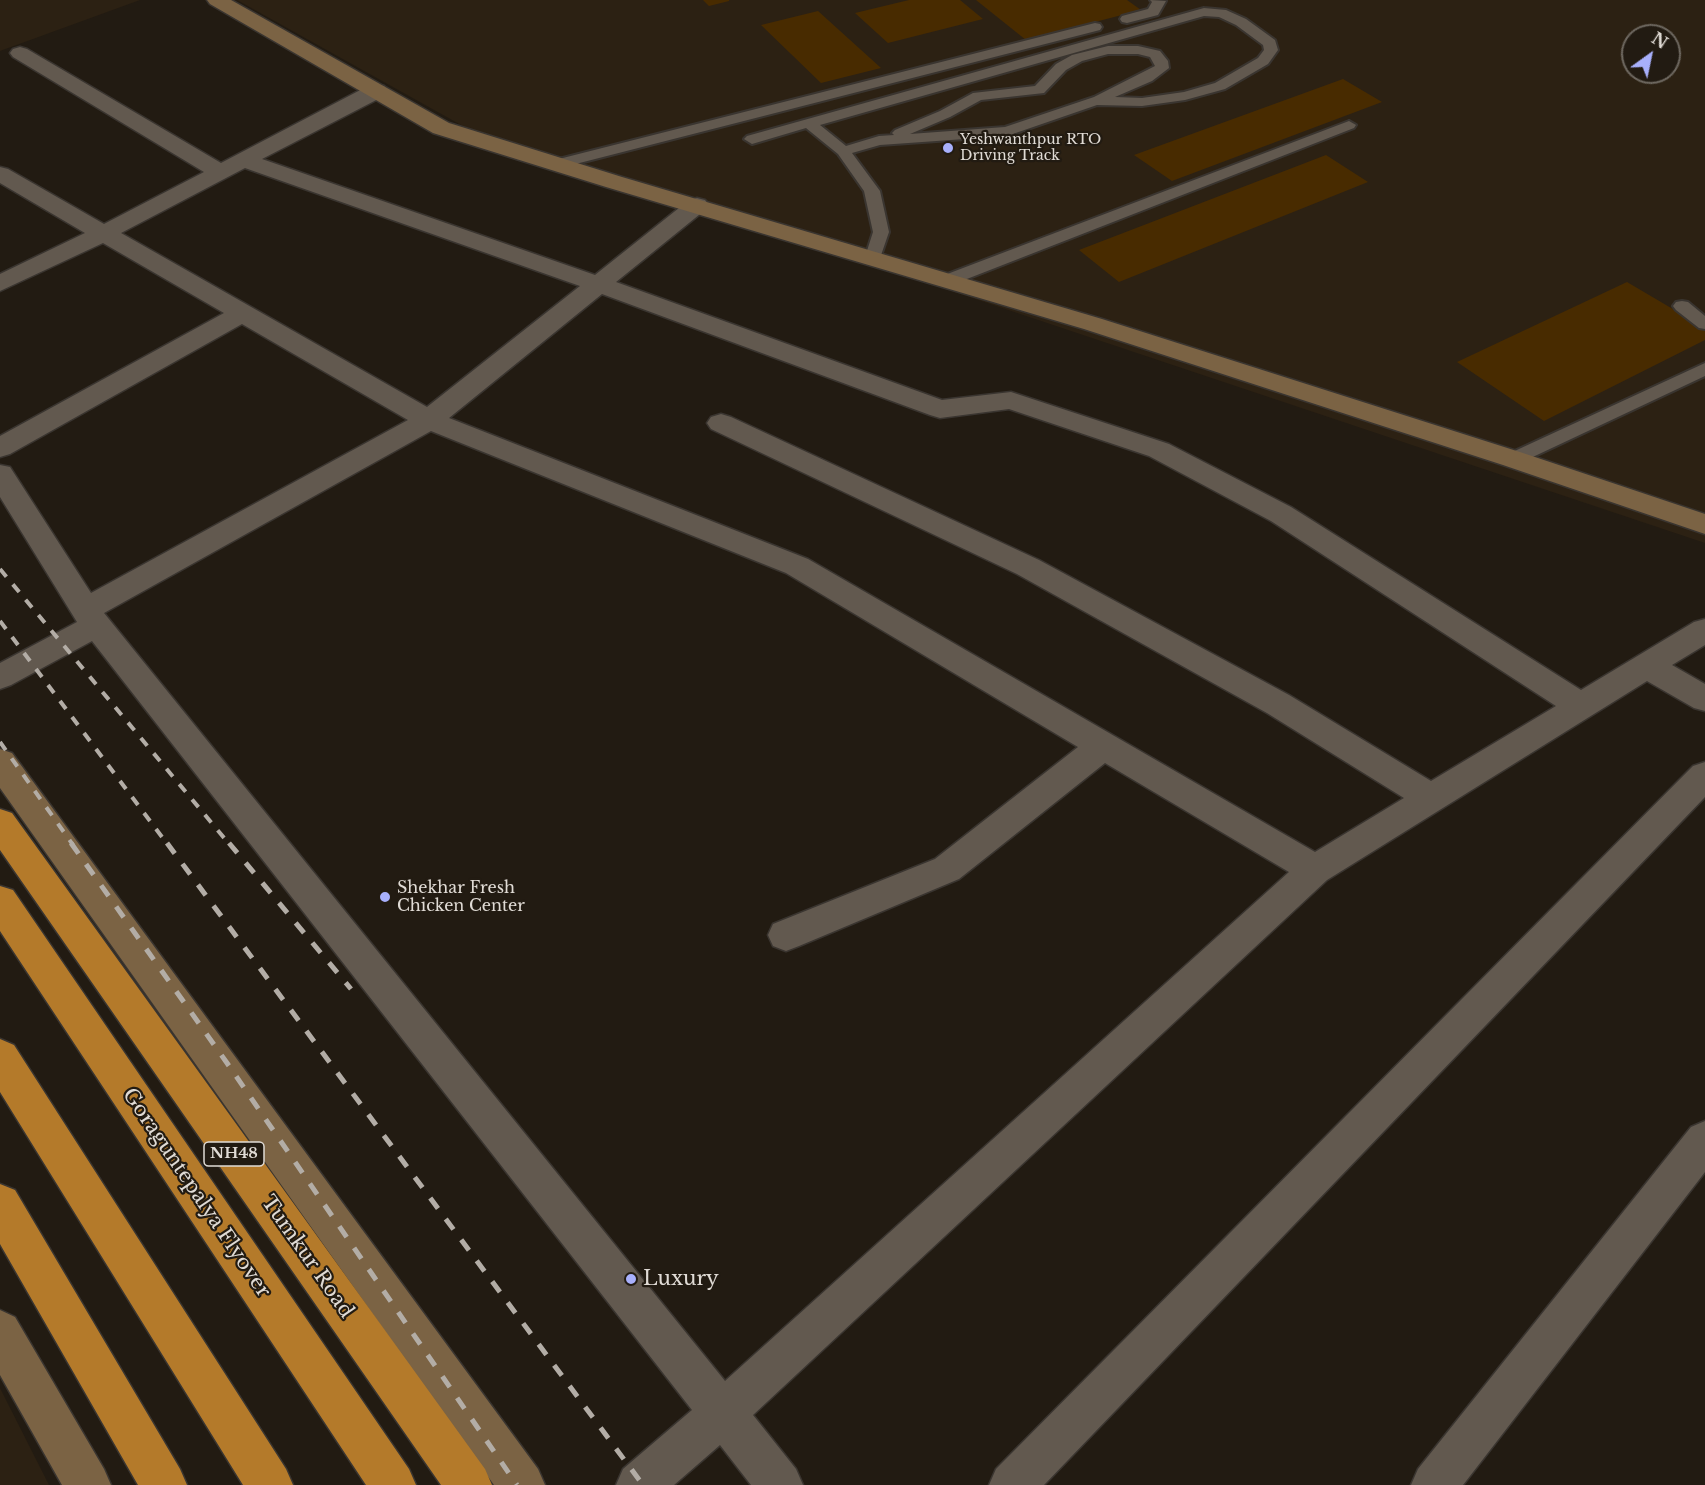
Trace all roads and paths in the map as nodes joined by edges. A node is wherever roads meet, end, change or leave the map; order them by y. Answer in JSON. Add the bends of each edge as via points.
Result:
{"nodes":[{"id":1,"x":217,"y":0,"type":"edge"},
{"id":2,"x":1157,"y":0,"type":"edge"},
{"id":3,"x":20,"y":53,"type":"dead end"},
{"id":4,"x":376,"y":91,"type":"junction"},
{"id":5,"x":1096,"y":101,"type":"junction"},
{"id":6,"x":809,"y":123,"type":"junction"},
{"id":7,"x":1349,"y":125,"type":"dead end"},
{"id":8,"x":752,"y":139,"type":"dead end"},
{"id":9,"x":879,"y":141,"type":"junction"},
{"id":10,"x":843,"y":151,"type":"junction"},
{"id":11,"x":556,"y":164,"type":"junction"},
{"id":12,"x":232,"y":166,"type":"junction"},
{"id":13,"x":0,"y":174,"type":"edge"},
{"id":14,"x":697,"y":205,"type":"junction"},
{"id":15,"x":104,"y":233,"type":"junction"},
{"id":16,"x":873,"y":257,"type":"junction"},
{"id":17,"x":948,"y":280,"type":"junction"},
{"id":18,"x":0,"y":284,"type":"edge"},
{"id":19,"x":598,"y":284,"type":"junction"},
{"id":20,"x":1682,"y":306,"type":"dead end"},
{"id":21,"x":243,"y":313,"type":"junction"},
{"id":22,"x":1705,"y":324,"type":"edge"},
{"id":23,"x":1705,"y":369,"type":"edge"},
{"id":24,"x":429,"y":420,"type":"junction"},
{"id":25,"x":721,"y":423,"type":"dead end"},
{"id":26,"x":0,"y":448,"type":"edge"},
{"id":27,"x":1513,"y":459,"type":"junction"},
{"id":28,"x":0,"y":474,"type":"edge"},
{"id":29,"x":1705,"y":524,"type":"edge"},
{"id":30,"x":91,"y":617,"type":"junction"},
{"id":31,"x":1705,"y":630,"type":"edge"},
{"id":32,"x":1647,"y":666,"type":"junction"},
{"id":33,"x":0,"y":677,"type":"edge"},
{"id":34,"x":1705,"y":699,"type":"edge"},
{"id":35,"x":1581,"y":706,"type":"junction"},
{"id":36,"x":1103,"y":746,"type":"junction"},
{"id":37,"x":0,"y":762,"type":"edge"},
{"id":38,"x":1705,"y":775,"type":"edge"},
{"id":39,"x":1431,"y":798,"type":"junction"},
{"id":40,"x":0,"y":823,"type":"edge"},
{"id":41,"x":1315,"y":870,"type":"junction"},
{"id":42,"x":0,"y":901,"type":"edge"},
{"id":43,"x":786,"y":934,"type":"dead end"},
{"id":44,"x":0,"y":1058,"type":"edge"},
{"id":45,"x":1705,"y":1140,"type":"edge"},
{"id":46,"x":0,"y":1204,"type":"edge"},
{"id":47,"x":0,"y":1332,"type":"edge"},
{"id":48,"x":722,"y":1413,"type":"junction"},
{"id":49,"x":88,"y":1485,"type":"edge"},
{"id":50,"x":164,"y":1485,"type":"edge"},
{"id":51,"x":270,"y":1485,"type":"edge"},
{"id":52,"x":393,"y":1485,"type":"edge"},
{"id":53,"x":469,"y":1485,"type":"edge"},
{"id":54,"x":522,"y":1485,"type":"edge"},
{"id":55,"x":639,"y":1485,"type":"edge"},
{"id":56,"x":780,"y":1485,"type":"edge"},
{"id":57,"x":1012,"y":1485,"type":"edge"},
{"id":58,"x":1434,"y":1485,"type":"edge"}],
"edges":[{"from":1,"to":4,"type":"street"},
{"from":2,"to":11,"type":"lane","via":[[1153,12]]},
{"from":3,"to":12,"type":"street"},
{"from":4,"to":11,"type":"street","via":[[441,128]]},
{"from":4,"to":12,"type":"street"},
{"from":5,"to":6,"type":"lane","via":[[1142,102],[1220,86],[1263,61],[1271,50],[1270,43],[1241,22],[1221,13],[1204,12]]},
{"from":5,"to":9,"type":"lane","via":[[1007,131]]},
{"from":5,"to":9,"type":"lane","via":[[1147,78],[1162,68],[1161,61],[1155,54],[1138,50],[1108,50],[1077,58],[1061,67],[1039,90],[978,96],[929,122]]},
{"from":6,"to":8,"type":"lane"},
{"from":6,"to":10,"type":"lane"},
{"from":7,"to":17,"type":"lane"},
{"from":9,"to":10,"type":"lane"},
{"from":10,"to":16,"type":"lane","via":[[872,191],[881,232]]},
{"from":11,"to":14,"type":"street"},
{"from":12,"to":15,"type":"street"},
{"from":12,"to":19,"type":"street"},
{"from":13,"to":15,"type":"street"},
{"from":14,"to":16,"type":"street"},
{"from":14,"to":19,"type":"street"},
{"from":15,"to":18,"type":"street"},
{"from":15,"to":21,"type":"street"},
{"from":16,"to":17,"type":"street"},
{"from":17,"to":27,"type":"street"},
{"from":19,"to":24,"type":"street"},
{"from":19,"to":35,"type":"street","via":[[940,409],[1011,400],[1159,450],[1281,514]]},
{"from":20,"to":22,"type":"lane"},
{"from":21,"to":24,"type":"street"},
{"from":21,"to":26,"type":"street"},
{"from":23,"to":27,"type":"lane"},
{"from":24,"to":30,"type":"street"},
{"from":24,"to":36,"type":"street","via":[[797,566]]},
{"from":25,"to":39,"type":"street","via":[[1028,567],[1278,704]]},
{"from":27,"to":29,"type":"street"},
{"from":28,"to":30,"type":"street"},
{"from":30,"to":33,"type":"street"},
{"from":30,"to":48,"type":"street"},
{"from":31,"to":32,"type":"street"},
{"from":32,"to":34,"type":"street"},
{"from":32,"to":35,"type":"street"},
{"from":35,"to":39,"type":"street"},
{"from":36,"to":41,"type":"street"},
{"from":36,"to":43,"type":"street","via":[[947,869]]},
{"from":37,"to":54,"type":"street"},
{"from":38,"to":57,"type":"street"},
{"from":39,"to":41,"type":"street"},
{"from":40,"to":53,"type":"highway","name":"Tumkur Road","number":"NH48"},
{"from":41,"to":48,"type":"street"},
{"from":42,"to":52,"type":"highway","name":"Goraguntepalya Flyover"},
{"from":44,"to":51,"type":"highway"},
{"from":45,"to":58,"type":"street"},
{"from":46,"to":50,"type":"highway"},
{"from":47,"to":49,"type":"street"},
{"from":48,"to":55,"type":"street"},
{"from":48,"to":56,"type":"street"}]}
